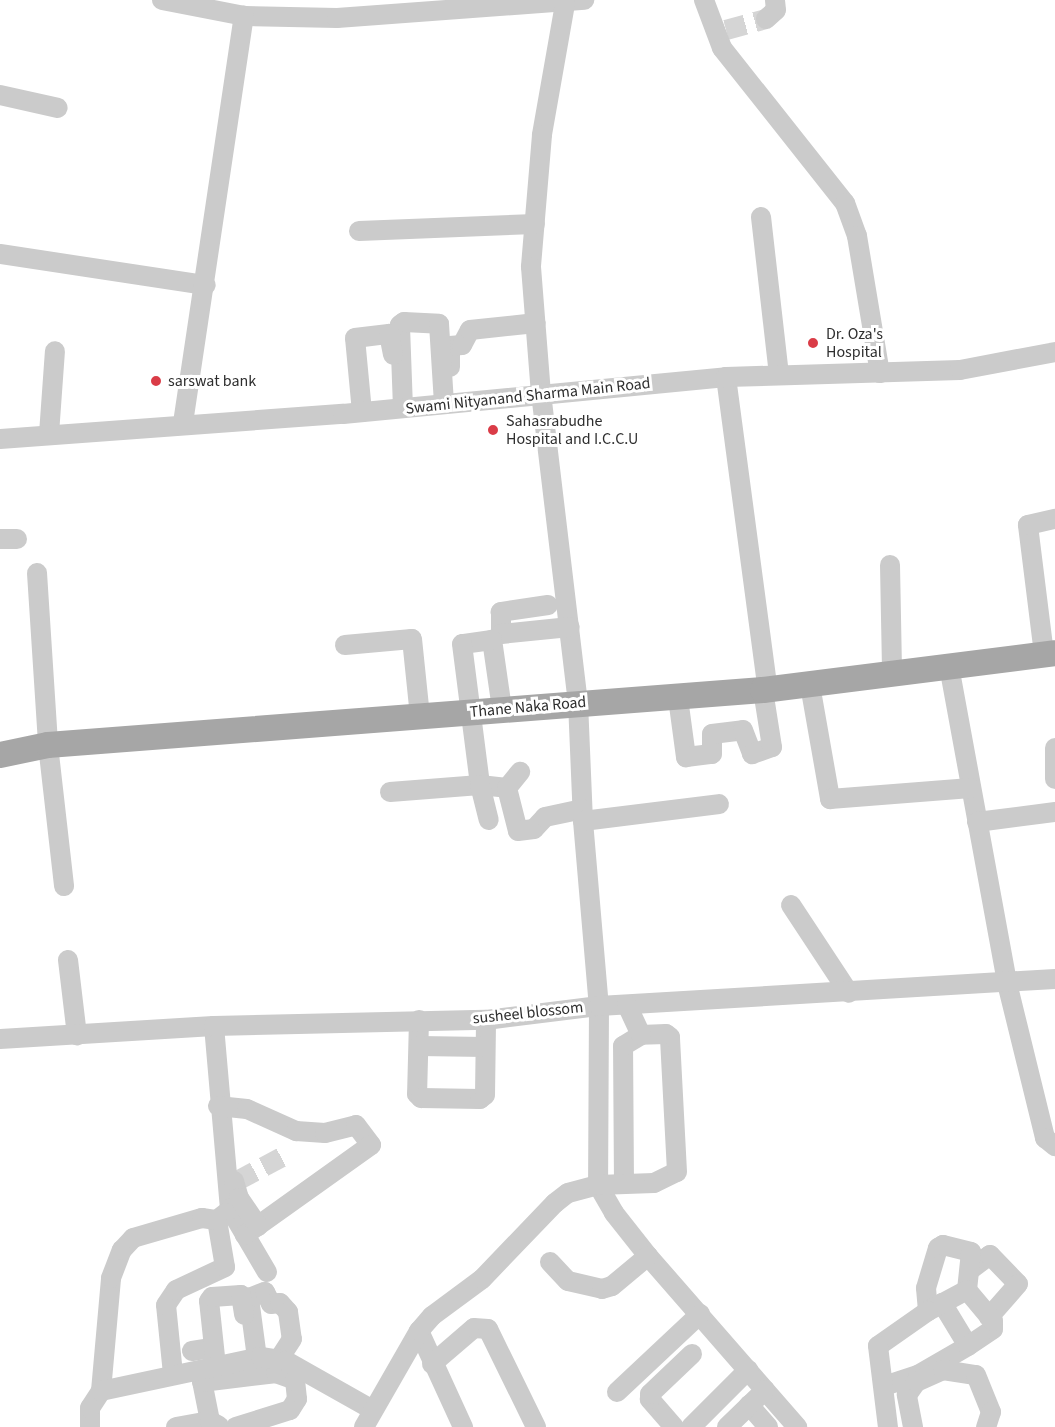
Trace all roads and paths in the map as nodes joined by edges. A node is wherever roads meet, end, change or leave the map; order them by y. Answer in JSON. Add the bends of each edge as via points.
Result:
{"nodes":[{"id":1,"x":162,"y":0,"type":"edge"},
{"id":2,"x":704,"y":0,"type":"edge"},
{"id":3,"x":776,"y":0,"type":"edge"},
{"id":4,"x":575,"y":2,"type":"edge"},
{"id":5,"x":244,"y":16,"type":"junction"},
{"id":6,"x":766,"y":19,"type":"dead end"},
{"id":7,"x":0,"y":95,"type":"edge"},
{"id":8,"x":58,"y":108,"type":"dead end"},
{"id":9,"x":761,"y":217,"type":"dead end"},
{"id":10,"x":535,"y":225,"type":"junction"},
{"id":11,"x":359,"y":231,"type":"dead end"},
{"id":12,"x":0,"y":254,"type":"edge"},
{"id":13,"x":206,"y":285,"type":"junction"},
{"id":14,"x":536,"y":323,"type":"junction"},
{"id":15,"x":55,"y":351,"type":"dead end"},
{"id":16,"x":1055,"y":352,"type":"edge"},
{"id":17,"x":880,"y":373,"type":"junction"},
{"id":18,"x":779,"y":374,"type":"junction"},
{"id":19,"x":726,"y":377,"type":"junction"},
{"id":20,"x":541,"y":393,"type":"junction"},
{"id":21,"x":448,"y":403,"type":"junction"},
{"id":22,"x":400,"y":408,"type":"junction"},
{"id":23,"x":362,"y":412,"type":"junction"},
{"id":24,"x":183,"y":423,"type":"junction"},
{"id":25,"x":49,"y":434,"type":"junction"},
{"id":26,"x":0,"y":439,"type":"edge"},
{"id":27,"x":1055,"y":519,"type":"edge"},
{"id":28,"x":890,"y":566,"type":"dead end"},
{"id":29,"x":37,"y":573,"type":"dead end"},
{"id":30,"x":548,"y":605,"type":"dead end"},
{"id":31,"x":570,"y":627,"type":"junction"},
{"id":32,"x":345,"y":645,"type":"dead end"},
{"id":33,"x":1049,"y":654,"type":"edge"},
{"id":34,"x":949,"y":666,"type":"junction"},
{"id":35,"x":892,"y":672,"type":"junction"},
{"id":36,"x":810,"y":685,"type":"junction"},
{"id":37,"x":766,"y":690,"type":"junction"},
{"id":38,"x":678,"y":698,"type":"junction"},
{"id":39,"x":578,"y":702,"type":"junction"},
{"id":40,"x":502,"y":709,"type":"junction"},
{"id":41,"x":470,"y":711,"type":"junction"},
{"id":42,"x":420,"y":716,"type":"junction"},
{"id":43,"x":48,"y":745,"type":"junction"},
{"id":44,"x":1055,"y":748,"type":"edge"},
{"id":45,"x":0,"y":755,"type":"edge"},
{"id":46,"x":519,"y":772,"type":"dead end"},
{"id":47,"x":1055,"y":779,"type":"edge"},
{"id":48,"x":480,"y":784,"type":"junction"},
{"id":49,"x":507,"y":788,"type":"junction"},
{"id":50,"x":971,"y":788,"type":"junction"},
{"id":51,"x":390,"y":792,"type":"dead end"},
{"id":52,"x":719,"y":804,"type":"dead end"},
{"id":53,"x":1055,"y":812,"type":"edge"},
{"id":54,"x":583,"y":815,"type":"junction"},
{"id":55,"x":489,"y":820,"type":"dead end"},
{"id":56,"x":977,"y":822,"type":"junction"},
{"id":57,"x":64,"y":886,"type":"dead end"},
{"id":58,"x":791,"y":905,"type":"dead end"},
{"id":59,"x":68,"y":960,"type":"dead end"},
{"id":60,"x":1055,"y":979,"type":"edge"},
{"id":61,"x":1007,"y":983,"type":"junction"},
{"id":62,"x":849,"y":993,"type":"junction"},
{"id":63,"x":627,"y":1005,"type":"junction"},
{"id":64,"x":599,"y":1006,"type":"junction"},
{"id":65,"x":419,"y":1020,"type":"junction"},
{"id":66,"x":486,"y":1020,"type":"junction"},
{"id":67,"x":214,"y":1026,"type":"junction"},
{"id":68,"x":77,"y":1035,"type":"junction"},
{"id":69,"x":641,"y":1035,"type":"junction"},
{"id":70,"x":0,"y":1039,"type":"edge"},
{"id":71,"x":418,"y":1046,"type":"junction"},
{"id":72,"x":486,"y":1047,"type":"junction"},
{"id":73,"x":225,"y":1107,"type":"junction"},
{"id":74,"x":1055,"y":1146,"type":"edge"},
{"id":75,"x":624,"y":1184,"type":"junction"},
{"id":76,"x":598,"y":1185,"type":"junction"},
{"id":77,"x":224,"y":1215,"type":"junction"},
{"id":78,"x":252,"y":1231,"type":"junction"},
{"id":79,"x":648,"y":1256,"type":"junction"},
{"id":80,"x":550,"y":1262,"type":"dead end"},
{"id":81,"x":970,"y":1270,"type":"junction"},
{"id":82,"x":267,"y":1272,"type":"dead end"},
{"id":83,"x":967,"y":1290,"type":"junction"},
{"id":84,"x":201,"y":1292,"type":"dead end"},
{"id":85,"x":935,"y":1307,"type":"junction"},
{"id":86,"x":700,"y":1314,"type":"junction"},
{"id":87,"x":989,"y":1317,"type":"junction"},
{"id":88,"x":419,"y":1330,"type":"junction"},
{"id":89,"x":968,"y":1346,"type":"junction"},
{"id":90,"x":692,"y":1354,"type":"dead end"},
{"id":91,"x":255,"y":1359,"type":"junction"},
{"id":92,"x":279,"y":1359,"type":"junction"},
{"id":93,"x":432,"y":1364,"type":"junction"},
{"id":94,"x":199,"y":1366,"type":"junction"},
{"id":95,"x":748,"y":1370,"type":"junction"},
{"id":96,"x":884,"y":1386,"type":"junction"},
{"id":97,"x":765,"y":1390,"type":"junction"},
{"id":98,"x":102,"y":1391,"type":"junction"},
{"id":99,"x":617,"y":1392,"type":"dead end"},
{"id":100,"x":749,"y":1405,"type":"junction"},
{"id":101,"x":368,"y":1418,"type":"edge"},
{"id":102,"x":215,"y":1424,"type":"edge"},
{"id":103,"x":90,"y":1427,"type":"edge"},
{"id":104,"x":176,"y":1427,"type":"edge"},
{"id":105,"x":236,"y":1427,"type":"edge"},
{"id":106,"x":463,"y":1427,"type":"edge"},
{"id":107,"x":536,"y":1427,"type":"edge"},
{"id":108,"x":674,"y":1427,"type":"edge"},
{"id":109,"x":691,"y":1427,"type":"edge"},
{"id":110,"x":727,"y":1427,"type":"edge"},
{"id":111,"x":768,"y":1427,"type":"edge"},
{"id":112,"x":797,"y":1427,"type":"edge"},
{"id":113,"x":888,"y":1427,"type":"edge"},
{"id":114,"x":913,"y":1427,"type":"edge"},
{"id":115,"x":986,"y":1427,"type":"edge"}],
"edges":[{"from":1,"to":5,"type":"street"},
{"from":2,"to":17,"type":"street","via":[[733,62],[845,203],[857,236]]},
{"from":3,"to":6,"type":"street","via":[[776,10]]},
{"from":4,"to":5,"type":"street","via":[[338,18]]},
{"from":4,"to":10,"type":"street","via":[[542,135]]},
{"from":5,"to":13,"type":"street"},
{"from":7,"to":8,"type":"street"},
{"from":9,"to":18,"type":"street"},
{"from":10,"to":11,"type":"street"},
{"from":10,"to":14,"type":"street","via":[[531,267]]},
{"from":12,"to":13,"type":"street"},
{"from":13,"to":24,"type":"street"},
{"from":14,"to":20,"type":"street"},
{"from":14,"to":21,"type":"street","via":[[470,330],[462,345],[450,346]]},
{"from":15,"to":25,"type":"street"},
{"from":16,"to":17,"type":"street","name":"Swami Nityanand Sharma Main Road","via":[[960,370]]},
{"from":17,"to":18,"type":"street","name":"Swami Nityanand Sharma Main Road"},
{"from":18,"to":19,"type":"street","name":"Swami Nityanand Sharma Main Road"},
{"from":19,"to":20,"type":"street","name":"Swami Nityanand Sharma Main Road"},
{"from":19,"to":37,"type":"street"},
{"from":20,"to":21,"type":"street","name":"Swami Nityanand Sharma Main Road"},
{"from":20,"to":31,"type":"street"},
{"from":21,"to":22,"type":"street","name":"Swami Nityanand Sharma Main Road"},
{"from":21,"to":22,"type":"street","via":[[439,324],[404,322],[400,325]]},
{"from":22,"to":23,"type":"street","name":"Swami Nityanand Sharma Main Road"},
{"from":22,"to":23,"type":"street","via":[[392,336],[359,335],[355,338]]},
{"from":23,"to":24,"type":"street","name":"Swami Nityanand Sharma Main Road"},
{"from":24,"to":25,"type":"street","name":"Swami Nityanand Sharma Main Road"},
{"from":25,"to":26,"type":"street","name":"Swami Nityanand Sharma Main Road"},
{"from":27,"to":33,"type":"street","via":[[1028,525]]},
{"from":28,"to":35,"type":"street"},
{"from":29,"to":43,"type":"street"},
{"from":30,"to":31,"type":"street","via":[[501,612],[501,634]]},
{"from":31,"to":39,"type":"street"},
{"from":32,"to":42,"type":"street","via":[[412,639]]},
{"from":33,"to":34,"type":"main road","name":"Thane Naka Road"},
{"from":34,"to":35,"type":"main road","name":"Thane Naka Road"},
{"from":34,"to":50,"type":"street"},
{"from":35,"to":36,"type":"main road","name":"Thane Naka Road"},
{"from":36,"to":37,"type":"main road","name":"Thane Naka Road"},
{"from":36,"to":50,"type":"street","via":[[830,799]]},
{"from":37,"to":38,"type":"main road","name":"Thane Naka Road"},
{"from":37,"to":38,"type":"street","via":[[772,747],[752,754],[743,730],[712,734],[712,754],[686,757]]},
{"from":38,"to":39,"type":"main road","name":"Thane Naka Road"},
{"from":39,"to":40,"type":"main road","name":"Thane Naka Road"},
{"from":39,"to":54,"type":"street"},
{"from":40,"to":41,"type":"main road","name":"Thane Naka Road"},
{"from":40,"to":41,"type":"street","via":[[490,638],[461,646]]},
{"from":41,"to":42,"type":"main road","name":"Thane Naka Road"},
{"from":41,"to":48,"type":"street"},
{"from":42,"to":43,"type":"main road","name":"Thane Naka Road"},
{"from":43,"to":45,"type":"main road","name":"Thane Naka Road"},
{"from":43,"to":57,"type":"street"},
{"from":44,"to":47,"type":"street"},
{"from":46,"to":49,"type":"street"},
{"from":48,"to":49,"type":"street"},
{"from":48,"to":51,"type":"street"},
{"from":48,"to":55,"type":"street"},
{"from":49,"to":54,"type":"street","via":[[518,831],[534,829],[545,817]]},
{"from":50,"to":56,"type":"street"},
{"from":52,"to":54,"type":"street"},
{"from":53,"to":56,"type":"street"},
{"from":54,"to":64,"type":"street"},
{"from":56,"to":61,"type":"street"},
{"from":58,"to":62,"type":"street"},
{"from":59,"to":68,"type":"street"},
{"from":60,"to":61,"type":"street","name":"susheel blossom"},
{"from":61,"to":62,"type":"street","name":"susheel blossom"},
{"from":61,"to":74,"type":"street","via":[[1045,1138]]},
{"from":62,"to":63,"type":"street","name":"susheel blossom"},
{"from":63,"to":64,"type":"street","name":"susheel blossom"},
{"from":63,"to":69,"type":"street"},
{"from":64,"to":66,"type":"street","name":"susheel blossom"},
{"from":64,"to":76,"type":"street"},
{"from":65,"to":66,"type":"street","name":"susheel blossom"},
{"from":65,"to":67,"type":"street","name":"susheel blossom"},
{"from":65,"to":71,"type":"street"},
{"from":66,"to":72,"type":"street"},
{"from":67,"to":68,"type":"street","name":"susheel blossom"},
{"from":67,"to":73,"type":"street"},
{"from":68,"to":70,"type":"street","name":"susheel blossom"},
{"from":69,"to":75,"type":"street","via":[[623,1047]]},
{"from":69,"to":75,"type":"street","via":[[670,1037],[677,1172],[654,1183]]},
{"from":71,"to":72,"type":"street"},
{"from":71,"to":72,"type":"street","via":[[417,1094],[421,1098],[480,1099],[485,1095]]},
{"from":73,"to":77,"type":"street"},
{"from":73,"to":78,"type":"street","via":[[235,1181]]},
{"from":73,"to":78,"type":"street","via":[[247,1108],[296,1131],[325,1133],[356,1125],[371,1145]]},
{"from":75,"to":76,"type":"street"},
{"from":76,"to":79,"type":"street","via":[[614,1213]]},
{"from":76,"to":88,"type":"street","via":[[568,1193],[555,1203],[482,1279]]},
{"from":77,"to":78,"type":"street"},
{"from":77,"to":94,"type":"street","via":[[225,1267],[176,1290],[170,1299]]},
{"from":77,"to":98,"type":"street","via":[[133,1238],[122,1250],[111,1278]]},
{"from":78,"to":82,"type":"street"},
{"from":79,"to":80,"type":"street","via":[[612,1286],[602,1289],[568,1281]]},
{"from":79,"to":86,"type":"street"},
{"from":81,"to":83,"type":"street"},
{"from":81,"to":85,"type":"street","via":[[971,1252],[943,1245],[938,1248],[926,1288]]},
{"from":81,"to":87,"type":"street","via":[[990,1255],[1018,1284]]},
{"from":83,"to":85,"type":"street"},
{"from":83,"to":87,"type":"street"},
{"from":84,"to":94,"type":"street"},
{"from":85,"to":89,"type":"street"},
{"from":85,"to":96,"type":"street","via":[[878,1346]]},
{"from":86,"to":95,"type":"street"},
{"from":86,"to":99,"type":"street"},
{"from":87,"to":89,"type":"street","via":[[993,1329]]},
{"from":88,"to":93,"type":"street"},
{"from":88,"to":101,"type":"street"},
{"from":89,"to":96,"type":"street","via":[[918,1375]]},
{"from":90,"to":108,"type":"street","via":[[650,1394]]},
{"from":91,"to":92,"type":"street"},
{"from":91,"to":92,"type":"street","via":[[249,1298],[265,1292],[271,1304],[280,1302],[288,1311],[292,1339]]},
{"from":91,"to":94,"type":"street"},
{"from":91,"to":94,"type":"street","via":[[241,1294],[212,1297]]},
{"from":92,"to":101,"type":"street"},
{"from":93,"to":106,"type":"street"},
{"from":93,"to":107,"type":"street","via":[[474,1328],[488,1329]]},
{"from":94,"to":98,"type":"street"},
{"from":94,"to":102,"type":"street"},
{"from":94,"to":105,"type":"street","via":[[276,1373],[295,1380],[297,1399],[290,1410]]},
{"from":95,"to":97,"type":"street"},
{"from":95,"to":109,"type":"street"},
{"from":96,"to":113,"type":"street"},
{"from":97,"to":100,"type":"street"},
{"from":97,"to":112,"type":"street"},
{"from":98,"to":103,"type":"street","via":[[90,1408]]},
{"from":100,"to":110,"type":"street"},
{"from":100,"to":111,"type":"street"},
{"from":102,"to":104,"type":"street"},
{"from":114,"to":115,"type":"street","via":[[907,1395],[916,1382],[943,1370],[976,1375],[991,1412]]}]}
